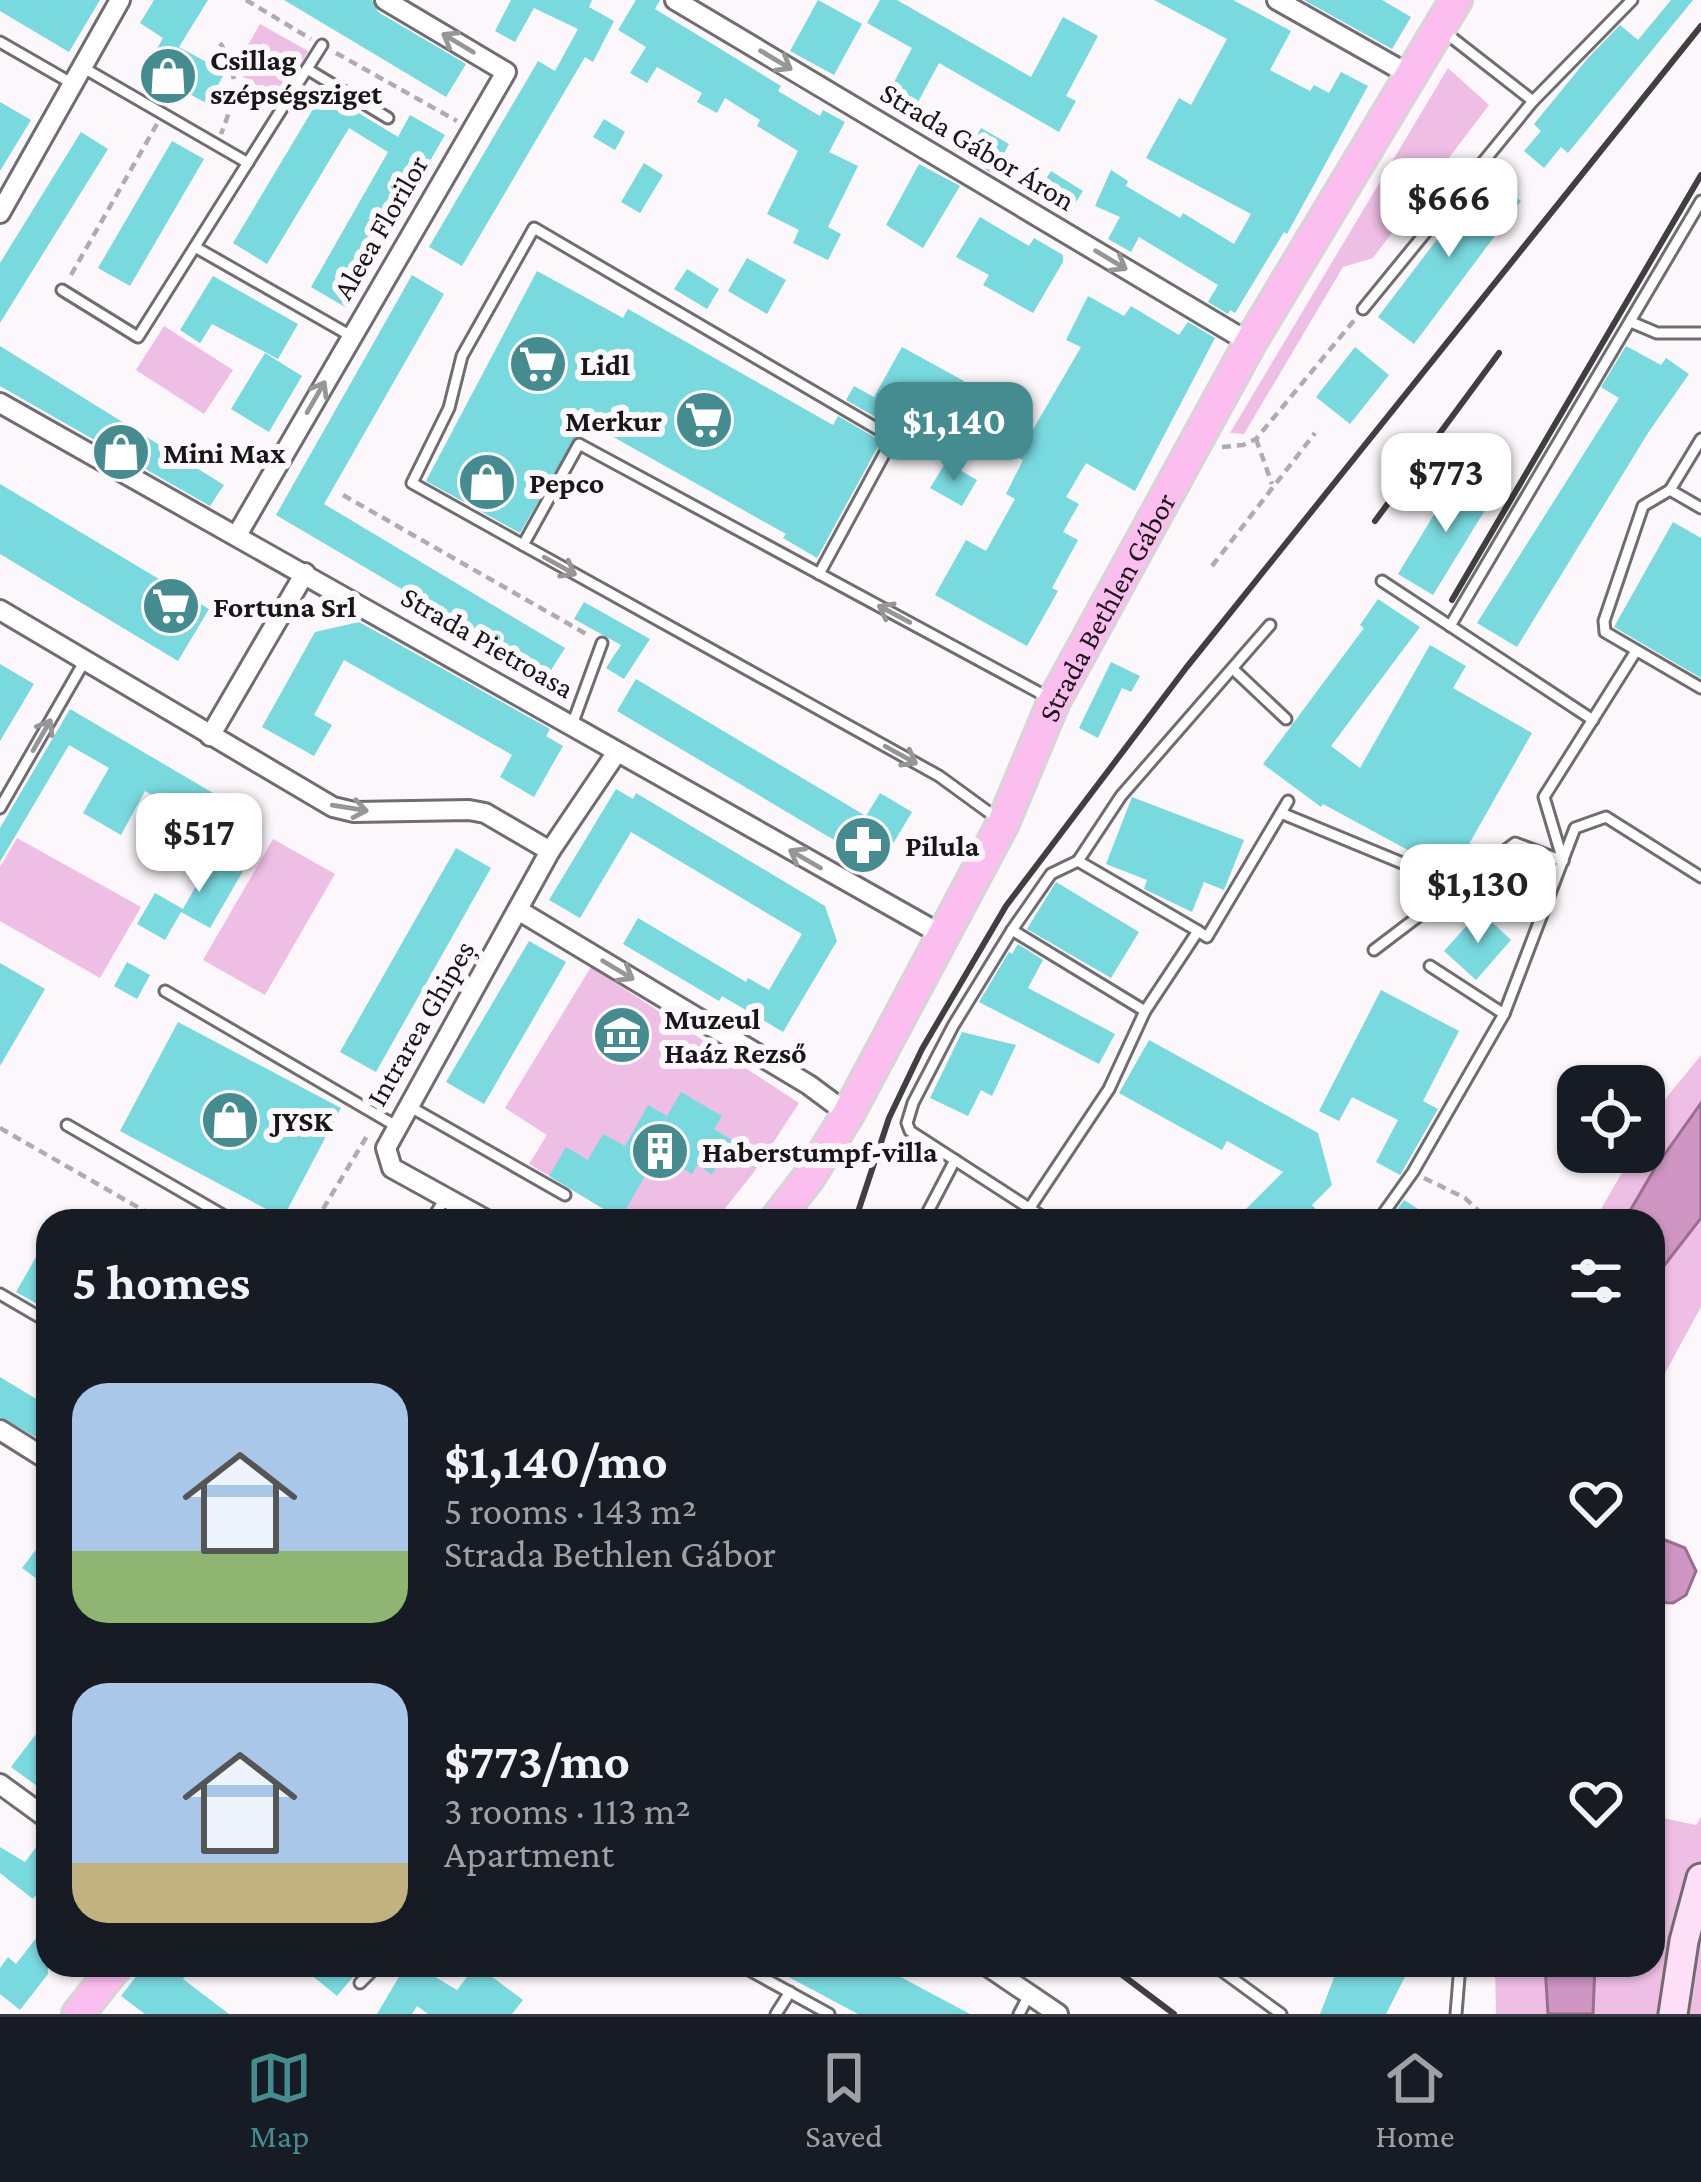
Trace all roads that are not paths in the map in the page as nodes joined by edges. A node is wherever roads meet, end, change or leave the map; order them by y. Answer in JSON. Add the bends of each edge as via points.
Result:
{"nodes":[{"id":1,"x":120,"y":0,"type":"edge"},
{"id":2,"x":385,"y":0,"type":"edge"},
{"id":3,"x":675,"y":0,"type":"edge"},
{"id":4,"x":1277,"y":0,"type":"edge"},
{"id":5,"x":1456,"y":0,"type":"edge"},
{"id":6,"x":1632,"y":0,"type":"edge"},
{"id":7,"x":1440,"y":28,"type":"junction"},
{"id":8,"x":0,"y":42,"type":"edge"},
{"id":9,"x":322,"y":45,"type":"road end"},
{"id":10,"x":307,"y":69,"type":"junction"},
{"id":11,"x":1408,"y":74,"type":"junction"},
{"id":12,"x":77,"y":75,"type":"junction"},
{"id":13,"x":1533,"y":101,"type":"junction"},
{"id":14,"x":388,"y":118,"type":"dead end"},
{"id":15,"x":248,"y":163,"type":"junction"},
{"id":16,"x":1701,"y":200,"type":"edge"},
{"id":17,"x":0,"y":213,"type":"edge"},
{"id":18,"x":194,"y":247,"type":"junction"},
{"id":19,"x":62,"y":290,"type":"road end"},
{"id":20,"x":1364,"y":308,"type":"road end"},
{"id":21,"x":1631,"y":322,"type":"junction"},
{"id":22,"x":1701,"y":333,"type":"edge"},
{"id":23,"x":351,"y":336,"type":"junction"},
{"id":24,"x":1250,"y":343,"type":"junction"},
{"id":25,"x":0,"y":403,"type":"edge"},
{"id":26,"x":1701,"y":440,"type":"edge"},
{"id":27,"x":1670,"y":490,"type":"junction"},
{"id":28,"x":1701,"y":508,"type":"edge"},
{"id":29,"x":237,"y":535,"type":"junction"},
{"id":30,"x":523,"y":544,"type":"junction"},
{"id":31,"x":305,"y":573,"type":"junction"},
{"id":32,"x":819,"y":574,"type":"junction"},
{"id":33,"x":1382,"y":581,"type":"dead end"},
{"id":34,"x":0,"y":610,"type":"edge"},
{"id":35,"x":1270,"y":625,"type":"dead end"},
{"id":36,"x":1450,"y":626,"type":"junction"},
{"id":37,"x":602,"y":643,"type":"road end"},
{"id":38,"x":1636,"y":651,"type":"junction"},
{"id":39,"x":84,"y":662,"type":"junction"},
{"id":40,"x":1233,"y":669,"type":"junction"},
{"id":41,"x":1701,"y":688,"type":"edge"},
{"id":42,"x":1054,"y":701,"type":"junction"},
{"id":43,"x":1286,"y":719,"type":"dead end"},
{"id":44,"x":1592,"y":720,"type":"junction"},
{"id":45,"x":572,"y":725,"type":"junction"},
{"id":46,"x":210,"y":736,"type":"junction"},
{"id":47,"x":617,"y":752,"type":"junction"},
{"id":48,"x":1288,"y":801,"type":"dead end"},
{"id":49,"x":0,"y":808,"type":"edge"},
{"id":50,"x":1281,"y":813,"type":"junction"},
{"id":51,"x":1003,"y":823,"type":"junction"},
{"id":52,"x":550,"y":851,"type":"junction"},
{"id":53,"x":1563,"y":860,"type":"junction"},
{"id":54,"x":1078,"y":862,"type":"junction"},
{"id":55,"x":1701,"y":877,"type":"edge"},
{"id":56,"x":1458,"y":886,"type":"junction"},
{"id":57,"x":518,"y":910,"type":"junction"},
{"id":58,"x":1012,"y":929,"type":"junction"},
{"id":59,"x":1198,"y":931,"type":"junction"},
{"id":60,"x":944,"y":936,"type":"junction"},
{"id":61,"x":1374,"y":950,"type":"dead end"},
{"id":62,"x":1430,"y":966,"type":"dead end"},
{"id":63,"x":165,"y":991,"type":"dead end"},
{"id":64,"x":1145,"y":1012,"type":"junction"},
{"id":65,"x":1504,"y":1014,"type":"junction"},
{"id":66,"x":407,"y":1105,"type":"junction"},
{"id":67,"x":848,"y":1114,"type":"junction"},
{"id":68,"x":388,"y":1121,"type":"junction"},
{"id":69,"x":67,"y":1125,"type":"dead end"},
{"id":70,"x":955,"y":1160,"type":"junction"},
{"id":71,"x":565,"y":1195,"type":"dead end"},
{"id":72,"x":446,"y":1197,"type":"junction"},
{"id":73,"x":212,"y":1209,"type":"edge"},
{"id":74,"x":438,"y":1209,"type":"edge"},
{"id":75,"x":467,"y":1209,"type":"edge"},
{"id":76,"x":784,"y":1209,"type":"edge"},
{"id":77,"x":929,"y":1209,"type":"edge"},
{"id":78,"x":1029,"y":1209,"type":"joint"},
{"id":79,"x":1387,"y":1209,"type":"edge"},
{"id":80,"x":0,"y":1294,"type":"edge"},
{"id":81,"x":36,"y":1315,"type":"edge"},
{"id":82,"x":0,"y":1430,"type":"edge"},
{"id":83,"x":36,"y":1452,"type":"edge"},
{"id":84,"x":0,"y":1784,"type":"edge"},
{"id":85,"x":36,"y":1810,"type":"edge"},
{"id":86,"x":1701,"y":1878,"type":"edge"},
{"id":87,"x":107,"y":1977,"type":"edge"},
{"id":88,"x":366,"y":1977,"type":"edge"},
{"id":89,"x":762,"y":1977,"type":"edge"},
{"id":90,"x":1003,"y":1977,"type":"edge"},
{"id":91,"x":1230,"y":1977,"type":"edge"},
{"id":92,"x":1459,"y":1977,"type":"edge"},
{"id":93,"x":360,"y":1983,"type":"dead end"},
{"id":94,"x":790,"y":1992,"type":"junction"},
{"id":95,"x":1029,"y":1995,"type":"junction"},
{"id":96,"x":78,"y":2014,"type":"edge"},
{"id":97,"x":776,"y":2014,"type":"edge"},
{"id":98,"x":829,"y":2014,"type":"edge"},
{"id":99,"x":1019,"y":2014,"type":"edge"},
{"id":100,"x":1058,"y":2014,"type":"edge"},
{"id":101,"x":1281,"y":2014,"type":"edge"},
{"id":102,"x":1456,"y":2014,"type":"edge"},
{"id":103,"x":1673,"y":2014,"type":"edge"}],
"edges":[{"from":1,"to":12,"type":"street"},
{"from":23,"to":2,"type":"street","name":"Aleea Florilor","one_way":true,"via":[[506,72]]},
{"from":3,"to":24,"type":"street","name":"Strada Gábor Áron","one_way":true},
{"from":4,"to":11,"type":"street"},
{"from":5,"to":7,"type":"main road","name":"Strada Bethlen Gábor"},
{"from":6,"to":13,"type":"lane"},
{"from":7,"to":11,"type":"main road","name":"Strada Bethlen Gábor"},
{"from":7,"to":13,"type":"lane"},
{"from":8,"to":12,"type":"lane"},
{"from":9,"to":10,"type":"lane"},
{"from":10,"to":14,"type":"lane"},
{"from":10,"to":15,"type":"lane"},
{"from":11,"to":24,"type":"main road","name":"Strada Bethlen Gábor"},
{"from":12,"to":15,"type":"lane"},
{"from":12,"to":17,"type":"street"},
{"from":13,"to":20,"type":"lane"},
{"from":15,"to":18,"type":"lane"},
{"from":16,"to":21,"type":"lane"},
{"from":18,"to":19,"type":"lane","via":[[138,337]]},
{"from":18,"to":23,"type":"lane"},
{"from":21,"to":22,"type":"lane","via":[[1657,333]]},
{"from":21,"to":36,"type":"lane"},
{"from":29,"to":23,"type":"street","name":"Aleea Florilor","one_way":true},
{"from":24,"to":42,"type":"main road","name":"Strada Bethlen Gábor"},
{"from":25,"to":29,"type":"street","name":"Strada Pietroasa"},
{"from":26,"to":27,"type":"lane"},
{"from":27,"to":28,"type":"lane"},
{"from":27,"to":38,"type":"lane","via":[[1643,506],[1604,621],[1605,632]]},
{"from":29,"to":31,"type":"street","name":"Strada Pietroasa"},
{"from":30,"to":32,"type":"lane","via":[[578,444]]},
{"from":30,"to":32,"type":"lane","via":[[412,483],[449,408],[462,356],[534,228],[893,438]]},
{"from":30,"to":51,"type":"lane","one_way":true,"via":[[939,776]]},
{"from":31,"to":45,"type":"street","name":"Strada Pietroasa"},
{"from":31,"to":46,"type":"street"},
{"from":42,"to":32,"type":"lane","one_way":true},
{"from":33,"to":36,"type":"lane"},
{"from":34,"to":39,"type":"street"},
{"from":35,"to":40,"type":"lane"},
{"from":36,"to":44,"type":"lane"},
{"from":37,"to":45,"type":"lane"},
{"from":38,"to":41,"type":"lane"},
{"from":38,"to":44,"type":"lane"},
{"from":39,"to":46,"type":"street"},
{"from":49,"to":39,"type":"lane","one_way":true},
{"from":40,"to":43,"type":"lane"},
{"from":40,"to":54,"type":"lane","via":[[1121,796]]},
{"from":42,"to":51,"type":"main road","name":"Strada Bethlen Gábor"},
{"from":44,"to":53,"type":"lane","via":[[1544,797]]},
{"from":45,"to":47,"type":"street","name":"Strada Pietroasa"},
{"from":46,"to":52,"type":"street","one_way":true,"via":[[333,807],[485,813]]},
{"from":47,"to":52,"type":"street","name":"Intrarea Ghipeș"},
{"from":60,"to":47,"type":"street","name":"Strada Pietroasa","one_way":true},
{"from":48,"to":50,"type":"lane"},
{"from":50,"to":56,"type":"lane"},
{"from":50,"to":59,"type":"lane","via":[[1207,937]]},
{"from":51,"to":60,"type":"main road","name":"Strada Bethlen Gábor"},
{"from":52,"to":57,"type":"street","name":"Intrarea Ghipeș"},
{"from":53,"to":55,"type":"lane","via":[[1575,828],[1606,817]]},
{"from":53,"to":56,"type":"lane","via":[[1515,843]]},
{"from":53,"to":65,"type":"lane"},
{"from":54,"to":58,"type":"lane","via":[[1051,874]]},
{"from":54,"to":59,"type":"lane"},
{"from":56,"to":61,"type":"lane"},
{"from":57,"to":66,"type":"street","name":"Intrarea Ghipeș"},
{"from":57,"to":67,"type":"street","one_way":true},
{"from":58,"to":64,"type":"lane"},
{"from":58,"to":70,"type":"lane","via":[[952,1026],[907,1123]]},
{"from":59,"to":64,"type":"lane"},
{"from":60,"to":67,"type":"main road","name":"Strada Bethlen Gábor"},
{"from":62,"to":65,"type":"lane"},
{"from":63,"to":68,"type":"lane"},
{"from":64,"to":78,"type":"lane","via":[[1101,1103]]},
{"from":65,"to":79,"type":"lane"},
{"from":66,"to":68,"type":"street","name":"Intrarea Ghipeș"},
{"from":66,"to":71,"type":"lane"},
{"from":67,"to":76,"type":"main road","name":"Strada Bethlen Gábor"},
{"from":68,"to":72,"type":"street","name":"Intrarea Ghipeș","via":[[392,1168]]},
{"from":69,"to":73,"type":"lane"},
{"from":70,"to":77,"type":"lane"},
{"from":70,"to":78,"type":"lane"},
{"from":72,"to":74,"type":"lane"},
{"from":72,"to":75,"type":"street"},
{"from":80,"to":81,"type":"lane"},
{"from":82,"to":83,"type":"street"},
{"from":84,"to":85,"type":"street"},
{"from":86,"to":103,"type":"main road"},
{"from":87,"to":96,"type":"main road"},
{"from":88,"to":93,"type":"lane"},
{"from":89,"to":94,"type":"lane"},
{"from":90,"to":95,"type":"street"},
{"from":91,"to":101,"type":"lane"},
{"from":92,"to":102,"type":"lane"},
{"from":94,"to":97,"type":"lane"},
{"from":94,"to":98,"type":"lane"},
{"from":95,"to":99,"type":"lane"},
{"from":95,"to":100,"type":"street"}]}
